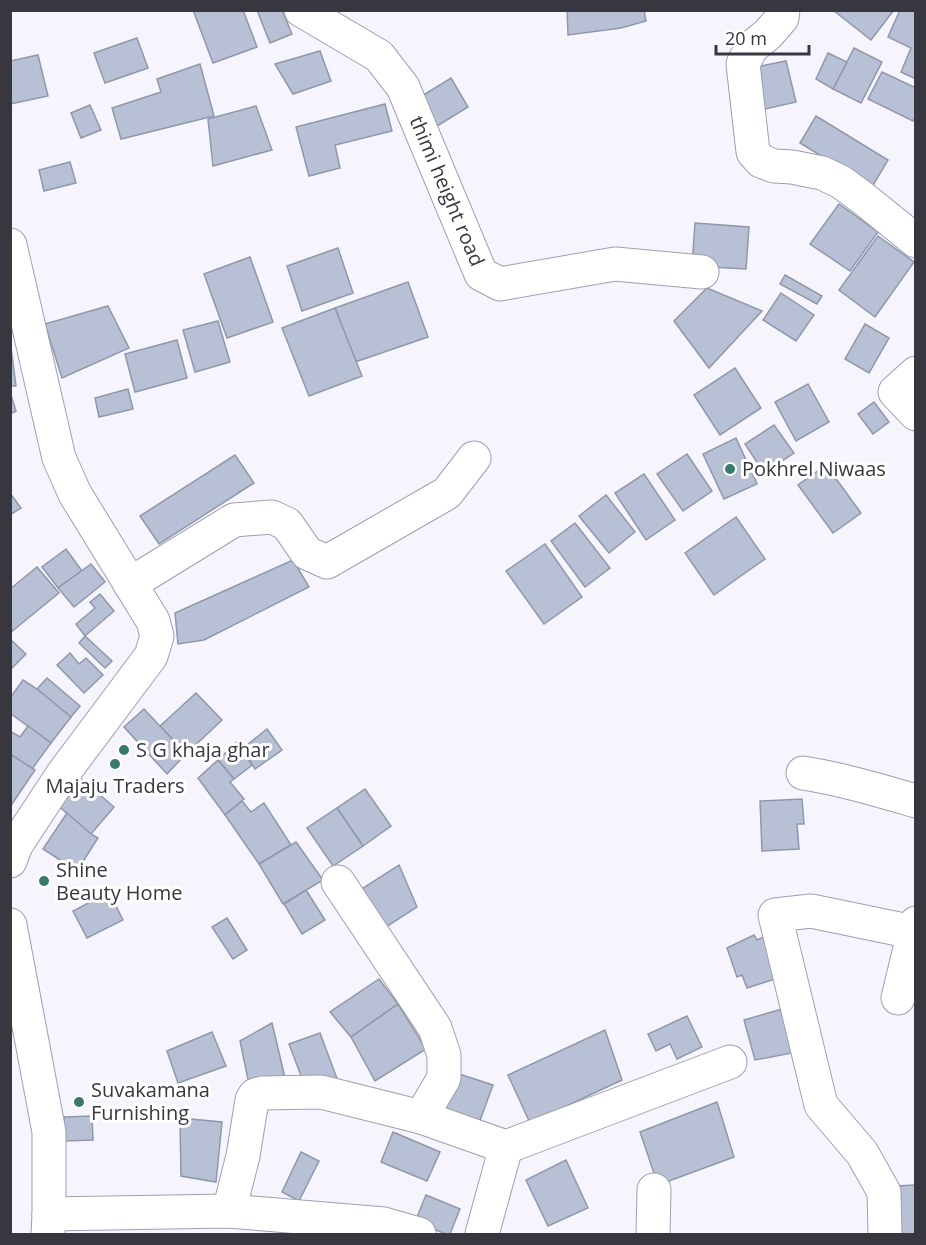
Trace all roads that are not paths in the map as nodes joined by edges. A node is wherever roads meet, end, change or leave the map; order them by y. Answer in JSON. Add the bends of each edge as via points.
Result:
{"nodes":[{"id":1,"x":302,"y":10,"type":"edge"},
{"id":2,"x":783,"y":10,"type":"edge"},
{"id":3,"x":915,"y":241,"type":"edge"},
{"id":4,"x":10,"y":245,"type":"edge"},
{"id":5,"x":702,"y":272,"type":"dead end"},
{"id":6,"x":915,"y":374,"type":"edge"},
{"id":7,"x":915,"y":414,"type":"edge"},
{"id":8,"x":474,"y":458,"type":"dead end"},
{"id":9,"x":130,"y":584,"type":"junction"},
{"id":10,"x":803,"y":773,"type":"dead end"},
{"id":11,"x":915,"y":801,"type":"edge"},
{"id":12,"x":10,"y":861,"type":"edge"},
{"id":13,"x":338,"y":882,"type":"dead end"},
{"id":14,"x":914,"y":927,"type":"edge"},
{"id":15,"x":12,"y":931,"type":"edge"},
{"id":16,"x":898,"y":998,"type":"dead end"},
{"id":17,"x":730,"y":1062,"type":"dead end"},
{"id":18,"x":421,"y":1117,"type":"junction"},
{"id":19,"x":506,"y":1148,"type":"junction"},
{"id":20,"x":654,"y":1190,"type":"dead end"},
{"id":21,"x":229,"y":1210,"type":"junction"},
{"id":22,"x":48,"y":1224,"type":"edge"},
{"id":23,"x":419,"y":1234,"type":"edge"},
{"id":24,"x":482,"y":1234,"type":"edge"},
{"id":25,"x":653,"y":1234,"type":"edge"},
{"id":26,"x":885,"y":1234,"type":"edge"}],
"edges":[{"from":1,"to":5,"type":"street","name":"thimi height road","via":[[379,56],[403,87],[481,274],[500,284],[615,264]]},
{"from":2,"to":3,"type":"street","via":[[782,18],[751,48],[743,64],[753,152],[761,161],[774,166],[822,173],[841,182]]},
{"from":4,"to":9,"type":"street","via":[[59,458],[75,494]]},
{"from":6,"to":7,"type":"street","via":[[895,392]]},
{"from":8,"to":9,"type":"street","via":[[447,493],[327,562],[307,553],[287,524],[272,517],[234,520]]},
{"from":9,"to":12,"type":"street","via":[[153,621],[156,636],[152,656],[62,775],[16,845]]},
{"from":10,"to":11,"type":"street"},
{"from":13,"to":18,"type":"street","via":[[435,1028],[444,1055],[444,1078]]},
{"from":14,"to":16,"type":"street"},
{"from":14,"to":26,"type":"street","via":[[811,910],[775,915],[820,1105],[862,1153],[884,1192]]},
{"from":15,"to":22,"type":"street","via":[[49,1132]]},
{"from":17,"to":19,"type":"street"},
{"from":18,"to":19,"type":"street"},
{"from":18,"to":21,"type":"street","via":[[321,1092],[255,1095]]},
{"from":19,"to":24,"type":"street"},
{"from":20,"to":25,"type":"street"},
{"from":21,"to":22,"type":"street"},
{"from":21,"to":23,"type":"street","via":[[384,1224]]}]}
